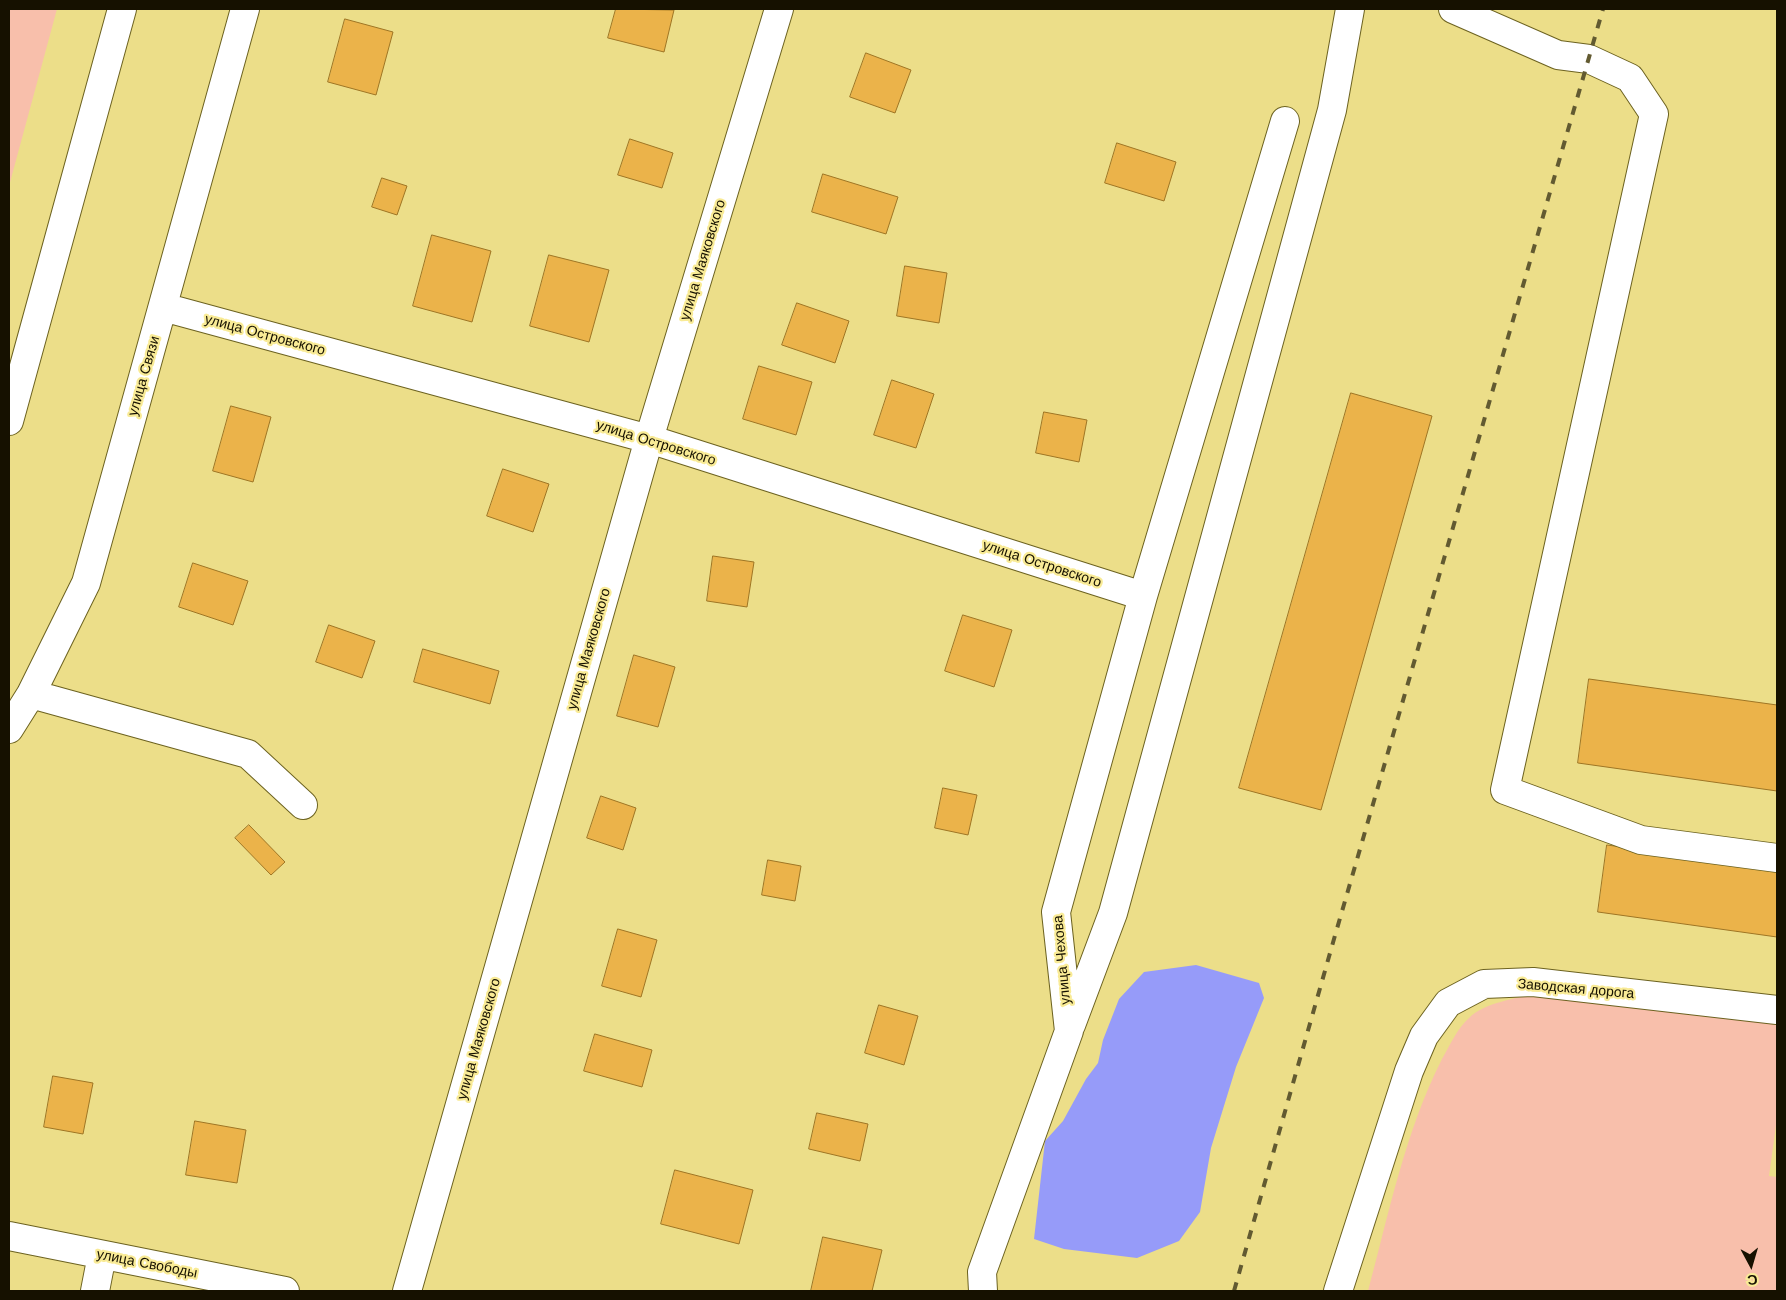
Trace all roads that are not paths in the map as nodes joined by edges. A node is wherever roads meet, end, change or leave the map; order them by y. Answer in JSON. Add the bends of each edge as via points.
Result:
{"nodes":[{"id":1,"x":122,"y":9,"type":"edge"},
{"id":2,"x":245,"y":9,"type":"edge"},
{"id":3,"x":778,"y":9,"type":"edge"},
{"id":4,"x":1350,"y":9,"type":"edge"},
{"id":5,"x":1453,"y":9,"type":"edge"},
{"id":6,"x":1285,"y":121,"type":"dead end"},
{"id":7,"x":163,"y":307,"type":"junction"},
{"id":8,"x":9,"y":421,"type":"edge"},
{"id":9,"x":649,"y":439,"type":"junction"},
{"id":10,"x":1143,"y":596,"type":"junction"},
{"id":11,"x":31,"y":694,"type":"junction"},
{"id":12,"x":9,"y":729,"type":"edge"},
{"id":13,"x":303,"y":805,"type":"dead end"},
{"id":14,"x":1777,"y":858,"type":"edge"},
{"id":15,"x":1777,"y":1010,"type":"edge"},
{"id":16,"x":1069,"y":1031,"type":"junction"},
{"id":17,"x":9,"y":1236,"type":"edge"},
{"id":18,"x":102,"y":1255,"type":"junction"},
{"id":19,"x":95,"y":1291,"type":"edge"},
{"id":20,"x":285,"y":1291,"type":"edge"},
{"id":21,"x":407,"y":1291,"type":"edge"},
{"id":22,"x":983,"y":1291,"type":"edge"},
{"id":23,"x":1338,"y":1291,"type":"edge"}],
"edges":[{"from":1,"to":8,"type":"street"},
{"from":2,"to":7,"type":"street","name":"улица Связи"},
{"from":3,"to":9,"type":"street","name":"улица Маяковского"},
{"from":4,"to":16,"type":"street","via":[[1332,110],[1115,903]]},
{"from":5,"to":14,"type":"street","via":[[1558,54],[1589,59],[1630,78],[1654,114],[1505,790],[1640,840]]},
{"from":6,"to":10,"type":"street","name":"улица Чехова"},
{"from":7,"to":9,"type":"street","name":"улица Островского"},
{"from":7,"to":11,"type":"street","name":"улица Связи","via":[[86,583]]},
{"from":9,"to":10,"type":"street","name":"улица Островского"},
{"from":9,"to":21,"type":"street","name":"улица Маяковского"},
{"from":10,"to":16,"type":"street","name":"улица Чехова","via":[[1056,912]]},
{"from":11,"to":12,"type":"street","name":"улица Связи"},
{"from":11,"to":13,"type":"street","via":[[248,754]]},
{"from":15,"to":23,"type":"street","name":"Заводская дорога","via":[[1533,982],[1484,984],[1448,1003],[1424,1036],[1409,1071]]},
{"from":16,"to":22,"type":"street","name":"улица Чехова","via":[[982,1272]]},
{"from":17,"to":18,"type":"street","name":"улица Свободы"},
{"from":18,"to":19,"type":"street"},
{"from":18,"to":20,"type":"street","name":"улица Свободы"}]}
